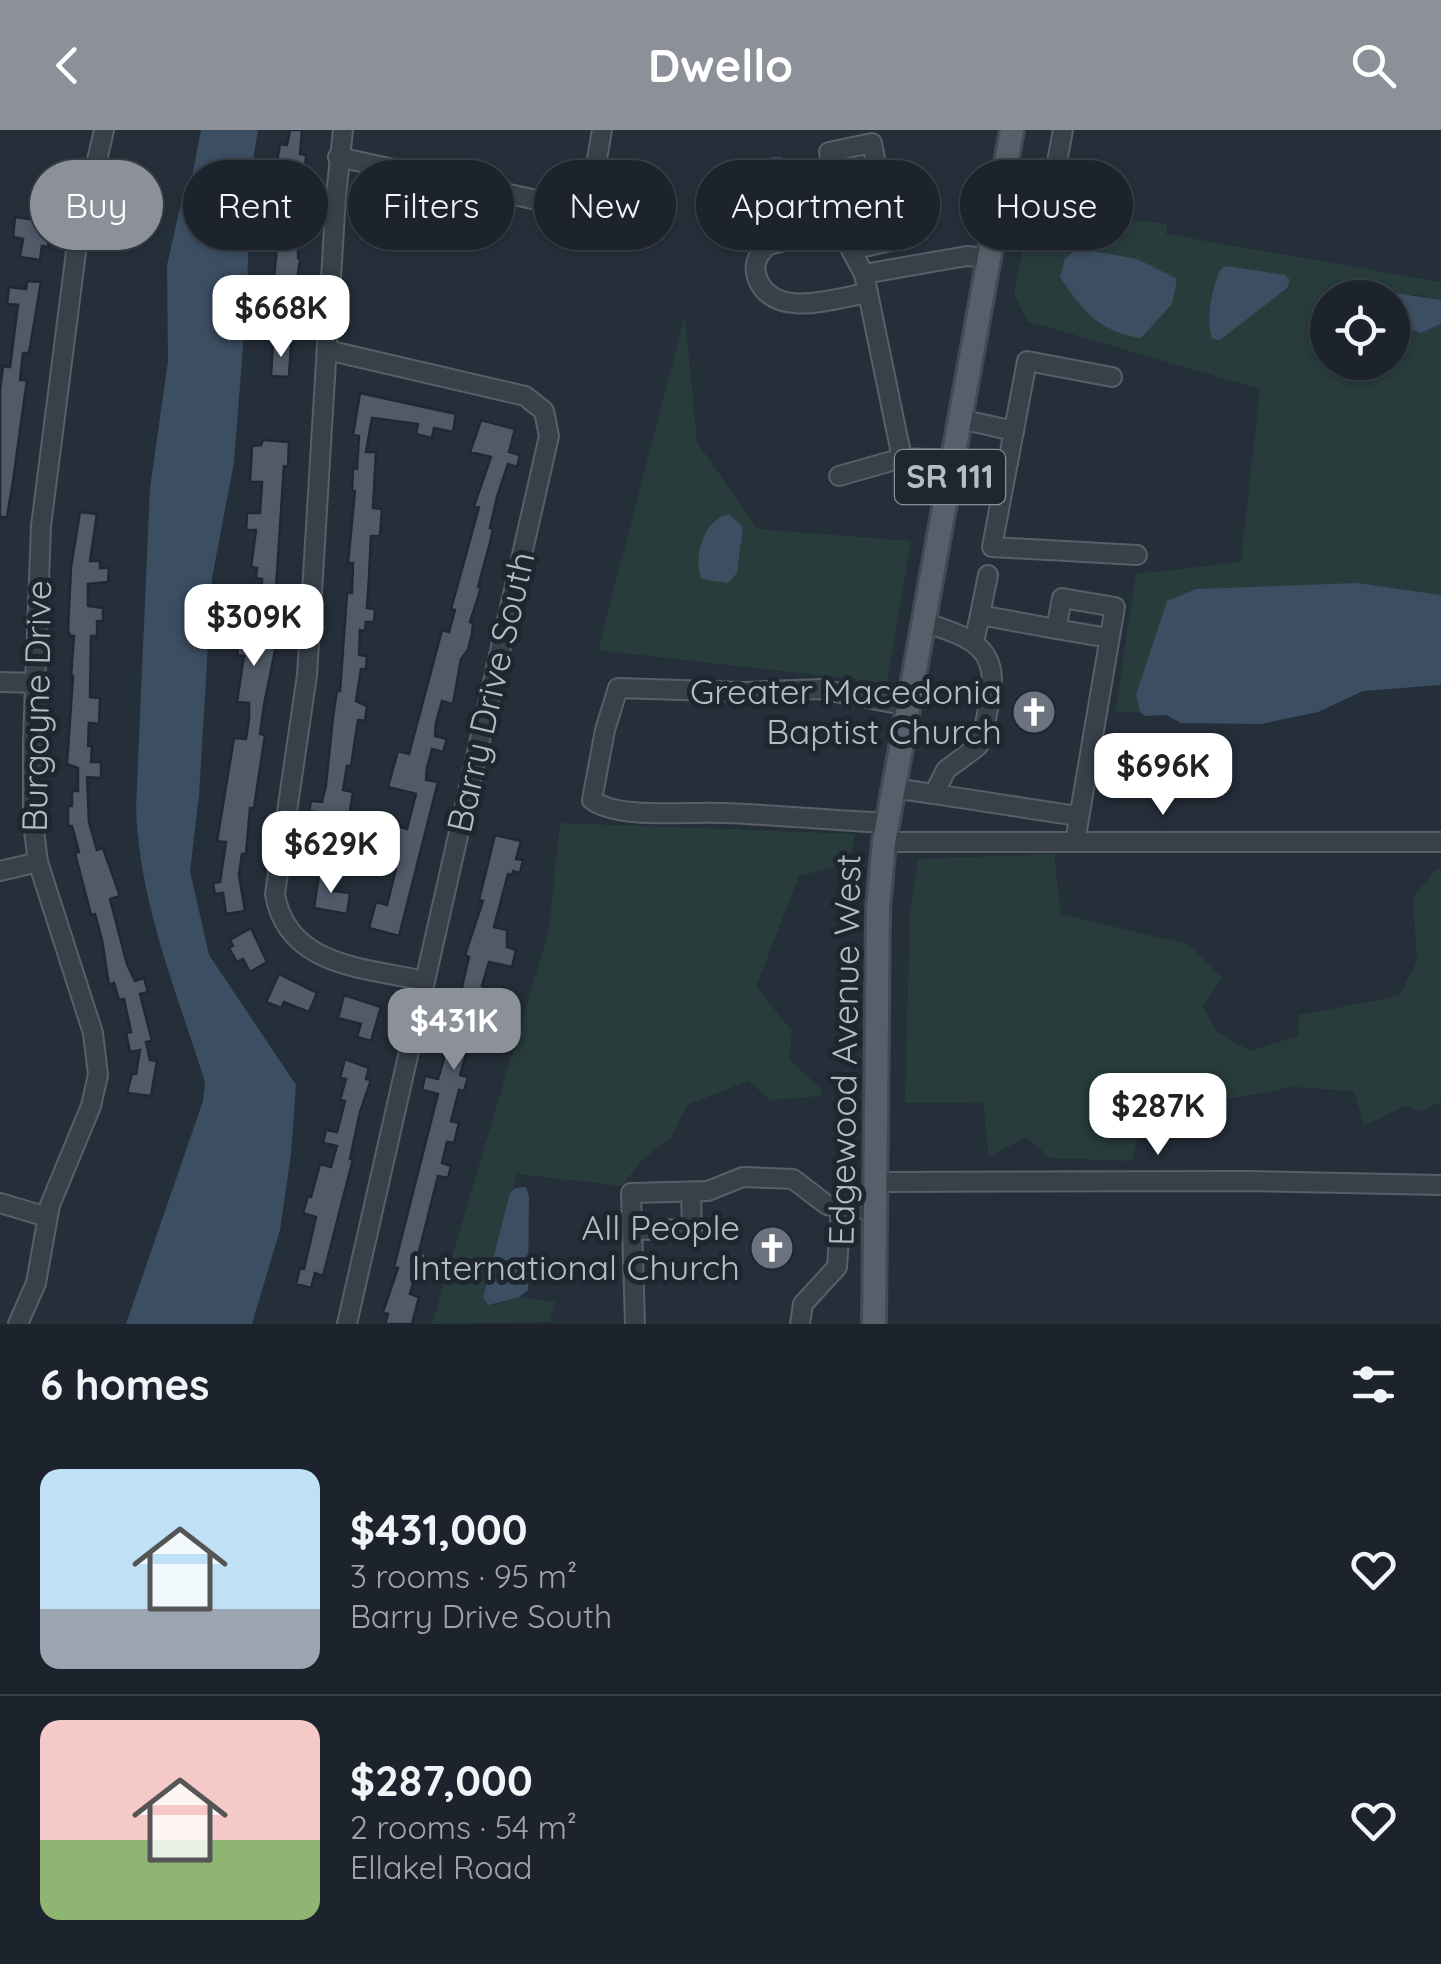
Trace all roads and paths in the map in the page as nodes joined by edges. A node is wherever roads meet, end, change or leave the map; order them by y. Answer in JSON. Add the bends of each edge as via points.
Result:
{"nodes":[{"id":1,"x":104,"y":130,"type":"edge"},
{"id":2,"x":343,"y":130,"type":"edge"},
{"id":3,"x":602,"y":130,"type":"edge"},
{"id":4,"x":1012,"y":130,"type":"edge"},
{"id":5,"x":1063,"y":130,"type":"edge"},
{"id":6,"x":338,"y":157,"type":"junction"},
{"id":7,"x":831,"y":160,"type":"edge"},
{"id":8,"x":875,"y":160,"type":"edge"},
{"id":9,"x":1057,"y":160,"type":"edge"},
{"id":10,"x":762,"y":250,"type":"edge"},
{"id":11,"x":851,"y":250,"type":"edge"},
{"id":12,"x":990,"y":258,"type":"junction"},
{"id":13,"x":864,"y":274,"type":"junction"},
{"id":14,"x":868,"y":294,"type":"junction"},
{"id":15,"x":327,"y":350,"type":"junction"},
{"id":16,"x":1112,"y":377,"type":"dead end"},
{"id":17,"x":960,"y":418,"type":"junction"},
{"id":18,"x":1014,"y":432,"type":"junction"},
{"id":19,"x":902,"y":458,"type":"junction"},
{"id":20,"x":952,"y":461,"type":"junction"},
{"id":21,"x":1008,"y":463,"type":"junction"},
{"id":22,"x":839,"y":476,"type":"dead end"},
{"id":23,"x":1137,"y":555,"type":"dead end"},
{"id":24,"x":988,"y":575,"type":"dead end"},
{"id":25,"x":980,"y":615,"type":"junction"},
{"id":26,"x":924,"y":622,"type":"junction"},
{"id":27,"x":1056,"y":629,"type":"junction"},
{"id":28,"x":1109,"y":638,"type":"junction"},
{"id":29,"x":974,"y":642,"type":"junction"},
{"id":30,"x":0,"y":682,"type":"edge"},
{"id":31,"x":36,"y":683,"type":"junction"},
{"id":32,"x":908,"y":706,"type":"junction"},
{"id":33,"x":893,"y":788,"type":"junction"},
{"id":34,"x":934,"y":794,"type":"junction"},
{"id":35,"x":1077,"y":816,"type":"junction"},
{"id":36,"x":886,"y":833,"type":"junction"},
{"id":37,"x":1075,"y":842,"type":"junction"},
{"id":38,"x":1441,"y":842,"type":"edge"},
{"id":39,"x":38,"y":862,"type":"junction"},
{"id":40,"x":0,"y":870,"type":"edge"},
{"id":41,"x":425,"y":982,"type":"junction"},
{"id":42,"x":875,"y":1182,"type":"junction"},
{"id":43,"x":1441,"y":1185,"type":"edge"},
{"id":44,"x":691,"y":1193,"type":"junction"},
{"id":45,"x":0,"y":1203,"type":"edge"},
{"id":46,"x":841,"y":1208,"type":"junction"},
{"id":47,"x":875,"y":1209,"type":"junction"},
{"id":48,"x":47,"y":1217,"type":"junction"},
{"id":49,"x":632,"y":1230,"type":"junction"},
{"id":50,"x":18,"y":1324,"type":"edge"},
{"id":51,"x":347,"y":1324,"type":"edge"},
{"id":52,"x":635,"y":1324,"type":"edge"},
{"id":53,"x":800,"y":1324,"type":"edge"},
{"id":54,"x":874,"y":1324,"type":"edge"}],
"edges":[{"from":1,"to":31,"type":"street","name":"Burgoyne Drive","via":[[76,252],[41,526]]},
{"from":2,"to":6,"type":"street"},
{"from":3,"to":6,"type":"street","via":[[593,180],[564,206]]},
{"from":4,"to":12,"type":"main road","name":"Edgewood Avenue West","number":"SR 111"},
{"from":5,"to":9,"type":"street"},
{"from":6,"to":15,"type":"street"},
{"from":7,"to":8,"type":"street","via":[[829,152],[872,143]]},
{"from":10,"to":14,"type":"street","via":[[754,268],[758,280],[790,304]]},
{"from":11,"to":13,"type":"street"},
{"from":12,"to":13,"type":"street"},
{"from":12,"to":17,"type":"main road","name":"Edgewood Avenue West","number":"SR 111"},
{"from":13,"to":14,"type":"street"},
{"from":14,"to":19,"type":"street"},
{"from":15,"to":41,"type":"street","via":[[307,675],[275,894],[284,925],[307,950]]},
{"from":15,"to":41,"type":"street","name":"Barry Drive South","via":[[525,396],[544,410],[549,436]]},
{"from":16,"to":18,"type":"street","via":[[1027,361]]},
{"from":17,"to":18,"type":"street"},
{"from":17,"to":20,"type":"main road","name":"Edgewood Avenue West","number":"SR 111"},
{"from":18,"to":21,"type":"street"},
{"from":19,"to":20,"type":"street"},
{"from":19,"to":22,"type":"street"},
{"from":20,"to":21,"type":"street"},
{"from":20,"to":26,"type":"main road","name":"Edgewood Avenue West","number":"SR 111"},
{"from":21,"to":23,"type":"street","via":[[992,547]]},
{"from":24,"to":25,"type":"street"},
{"from":25,"to":27,"type":"street"},
{"from":25,"to":29,"type":"street"},
{"from":26,"to":29,"type":"street"},
{"from":26,"to":32,"type":"main road","name":"Edgewood Avenue West","number":"SR 111"},
{"from":27,"to":28,"type":"street"},
{"from":27,"to":28,"type":"street","via":[[1062,598],[1115,607]]},
{"from":28,"to":35,"type":"street"},
{"from":29,"to":34,"type":"street","via":[[994,680],[981,742],[946,770]]},
{"from":30,"to":31,"type":"street"},
{"from":31,"to":39,"type":"street","name":"Burgoyne Drive"},
{"from":32,"to":33,"type":"main road","name":"Edgewood Avenue West","number":"SR 111"},
{"from":32,"to":36,"type":"street","via":[[820,689],[618,688],[592,800],[632,811],[724,813]]},
{"from":33,"to":34,"type":"street"},
{"from":33,"to":36,"type":"main road","name":"Edgewood Avenue West","number":"SR 111"},
{"from":34,"to":35,"type":"street"},
{"from":35,"to":37,"type":"street"},
{"from":36,"to":37,"type":"street"},
{"from":36,"to":42,"type":"main road","name":"Edgewood Avenue West","number":"SR 111","via":[[878,908]]},
{"from":37,"to":38,"type":"street"},
{"from":39,"to":40,"type":"street"},
{"from":39,"to":48,"type":"street","name":"Burgoyne Drive","via":[[93,1033],[98,1075]]},
{"from":41,"to":51,"type":"street","name":"Barry Drive South"},
{"from":42,"to":43,"type":"street"},
{"from":42,"to":47,"type":"main road","name":"Edgewood Avenue West","number":"SR 111"},
{"from":44,"to":46,"type":"street","via":[[743,1176],[793,1179]]},
{"from":44,"to":49,"type":"street","via":[[632,1194]]},
{"from":44,"to":49,"type":"street","via":[[692,1229]]},
{"from":45,"to":48,"type":"street"},
{"from":46,"to":47,"type":"street"},
{"from":46,"to":53,"type":"street","via":[[837,1267],[803,1304]]},
{"from":47,"to":54,"type":"main road","name":"Edgewood Avenue West","number":"SR 111"},
{"from":48,"to":50,"type":"street","name":"Burgoyne Drive","via":[[36,1282]]},
{"from":49,"to":52,"type":"street"}]}
